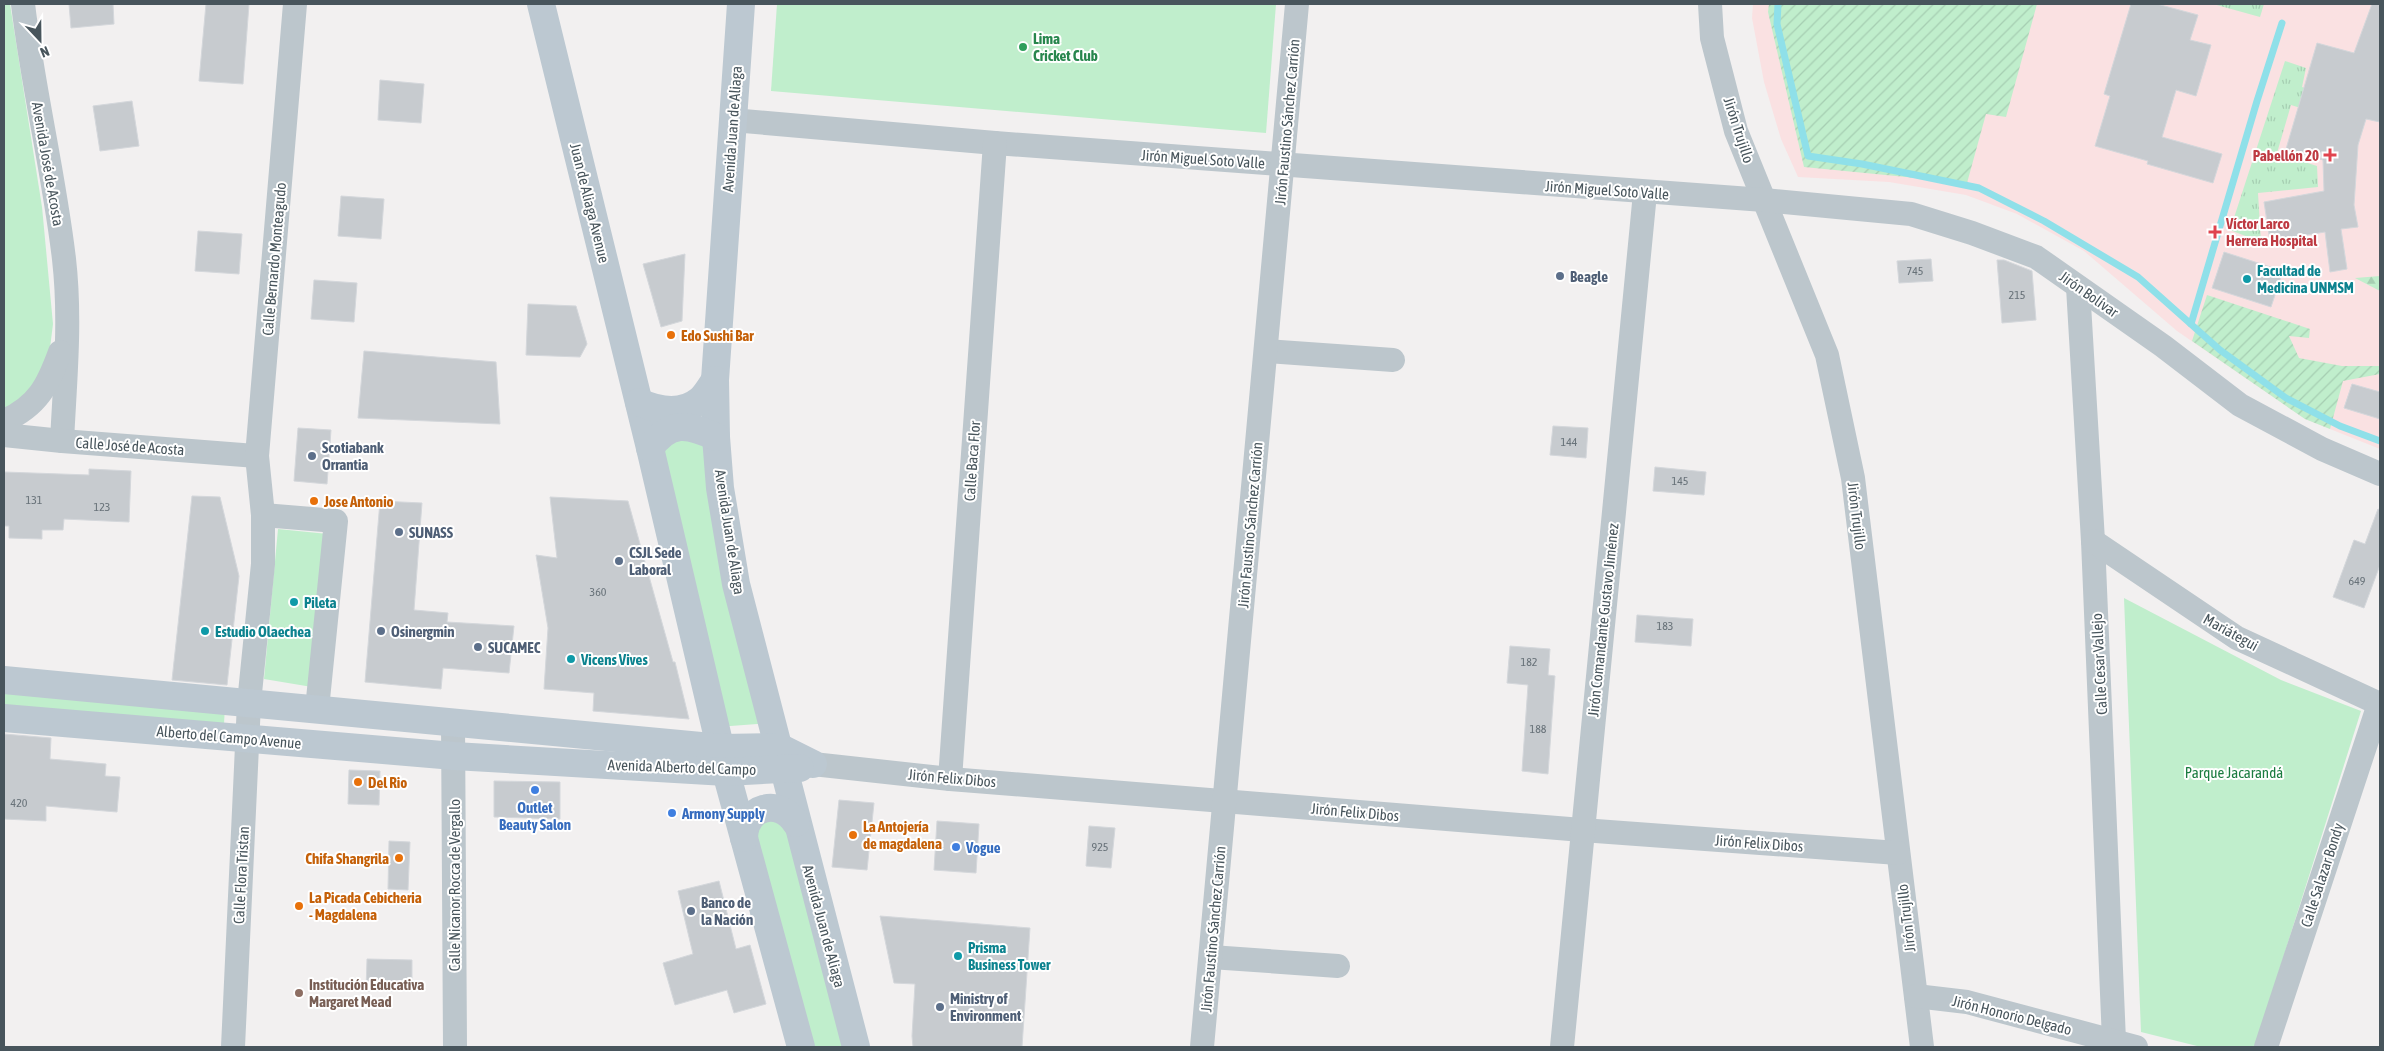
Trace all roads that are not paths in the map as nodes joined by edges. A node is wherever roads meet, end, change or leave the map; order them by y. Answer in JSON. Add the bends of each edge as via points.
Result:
{"nodes":[{"id":1,"x":23,"y":4,"type":"edge"},
{"id":2,"x":295,"y":4,"type":"edge"},
{"id":3,"x":541,"y":4,"type":"edge"},
{"id":4,"x":741,"y":4,"type":"edge"},
{"id":5,"x":1297,"y":4,"type":"edge"},
{"id":6,"x":1710,"y":4,"type":"edge"},
{"id":7,"x":732,"y":120,"type":"junction"},
{"id":8,"x":995,"y":144,"type":"junction"},
{"id":9,"x":1283,"y":165,"type":"junction"},
{"id":10,"x":1645,"y":193,"type":"junction"},
{"id":11,"x":1764,"y":200,"type":"junction"},
{"id":12,"x":2078,"y":287,"type":"junction"},
{"id":13,"x":68,"y":325,"type":"junction"},
{"id":14,"x":1266,"y":351,"type":"junction"},
{"id":15,"x":1393,"y":360,"type":"dead end"},
{"id":16,"x":715,"y":380,"type":"junction"},
{"id":17,"x":639,"y":402,"type":"junction"},
{"id":18,"x":4,"y":421,"type":"edge"},
{"id":19,"x":4,"y":435,"type":"edge"},
{"id":20,"x":716,"y":437,"type":"junction"},
{"id":21,"x":62,"y":441,"type":"junction"},
{"id":22,"x":650,"y":448,"type":"junction"},
{"id":23,"x":257,"y":456,"type":"junction"},
{"id":24,"x":2380,"y":474,"type":"edge"},
{"id":25,"x":263,"y":515,"type":"junction"},
{"id":26,"x":2094,"y":541,"type":"junction"},
{"id":27,"x":4,"y":680,"type":"edge"},
{"id":28,"x":249,"y":703,"type":"junction"},
{"id":29,"x":2380,"y":704,"type":"edge"},
{"id":30,"x":317,"y":710,"type":"junction"},
{"id":31,"x":4,"y":718,"type":"edge"},
{"id":32,"x":453,"y":722,"type":"junction"},
{"id":33,"x":248,"y":739,"type":"junction"},
{"id":34,"x":454,"y":756,"type":"junction"},
{"id":35,"x":780,"y":758,"type":"junction"},
{"id":36,"x":724,"y":760,"type":"junction"},
{"id":37,"x":813,"y":764,"type":"joint"},
{"id":38,"x":950,"y":779,"type":"junction"},
{"id":39,"x":1224,"y":801,"type":"junction"},
{"id":40,"x":796,"y":823,"type":"junction"},
{"id":41,"x":1582,"y":830,"type":"junction"},
{"id":42,"x":744,"y":838,"type":"junction"},
{"id":43,"x":1898,"y":853,"type":"junction"},
{"id":44,"x":1211,"y":958,"type":"junction"},
{"id":45,"x":1338,"y":966,"type":"dead end"},
{"id":46,"x":1916,"y":996,"type":"junction"},
{"id":47,"x":2125,"y":1044,"type":"edge"},
{"id":48,"x":233,"y":1047,"type":"edge"},
{"id":49,"x":455,"y":1047,"type":"edge"},
{"id":50,"x":802,"y":1047,"type":"edge"},
{"id":51,"x":856,"y":1047,"type":"edge"},
{"id":52,"x":1202,"y":1047,"type":"edge"},
{"id":53,"x":1562,"y":1047,"type":"edge"},
{"id":54,"x":1922,"y":1047,"type":"edge"},
{"id":55,"x":2266,"y":1047,"type":"edge"}],
"edges":[{"from":1,"to":13,"type":"street","name":"Avenida José de Acosta","via":[[64,260]]},
{"from":2,"to":23,"type":"street","name":"Calle Bernardo Monteagudo"},
{"from":3,"to":17,"type":"main road","name":"Juan de Aliaga Avenue"},
{"from":4,"to":7,"type":"main road","name":"Avenida Juan de Aliaga"},
{"from":5,"to":9,"type":"street","name":"Jirón Faustino Sánchez Carrión"},
{"from":6,"to":11,"type":"street","name":"Jirón Trujillo","via":[[1712,38],[1736,131]]},
{"from":7,"to":8,"type":"street","name":"Jirón Miguel Soto Valle"},
{"from":7,"to":16,"type":"main road","name":"Avenida Juan de Aliaga"},
{"from":8,"to":9,"type":"street","name":"Jirón Miguel Soto Valle"},
{"from":8,"to":38,"type":"street","name":"Calle Baca Flor"},
{"from":9,"to":10,"type":"street","name":"Jirón Miguel Soto Valle"},
{"from":9,"to":14,"type":"street","name":"Jirón Faustino Sánchez Carrión"},
{"from":10,"to":11,"type":"street","name":"Jirón Miguel Soto Valle"},
{"from":10,"to":41,"type":"street","name":"Jirón Comandante Gustavo Jiménez"},
{"from":11,"to":12,"type":"street","name":"Jirón Bolívar","via":[[1911,214],[2036,257]]},
{"from":11,"to":43,"type":"street","name":"Jirón Trujillo","via":[[1827,355],[1853,478]]},
{"from":12,"to":24,"type":"street","name":"Jirón Bolívar","via":[[2240,405],[2322,449]]},
{"from":12,"to":26,"type":"street","name":"Calle Cesar Vallejo"},
{"from":13,"to":18,"type":"street","name":"Avenida José de Acosta","via":[[56,365],[40,395],[24,410]]},
{"from":13,"to":21,"type":"street","name":"Avenida José de Acosta"},
{"from":14,"to":15,"type":"street"},
{"from":14,"to":39,"type":"street","name":"Jirón Faustino Sánchez Carrión"},
{"from":16,"to":17,"type":"main road","via":[[700,399],[686,407],[670,410]]},
{"from":16,"to":20,"type":"main road","name":"Avenida Juan de Aliaga"},
{"from":17,"to":22,"type":"main road"},
{"from":19,"to":21,"type":"street","name":"Calle José de Acosta"},
{"from":20,"to":22,"type":"main road","via":[[684,426],[670,429]]},
{"from":20,"to":35,"type":"main road","name":"Avenida Juan de Aliaga","via":[[720,488],[736,584]]},
{"from":21,"to":23,"type":"street","name":"Calle José de Acosta"},
{"from":22,"to":36,"type":"main road"},
{"from":23,"to":25,"type":"street","name":"Calle Bernardo Monteagudo"},
{"from":25,"to":28,"type":"street","name":"Calle Bernardo Monteagudo","via":[[263,564]]},
{"from":25,"to":30,"type":"street","via":[[336,521]]},
{"from":26,"to":29,"type":"street","name":"Mariátegui","via":[[2237,638]]},
{"from":26,"to":47,"type":"street","name":"Calle Cesar Vallejo"},
{"from":27,"to":28,"type":"main road"},
{"from":28,"to":30,"type":"main road"},
{"from":28,"to":33,"type":"street","name":"Calle Flora Tristan"},
{"from":29,"to":55,"type":"street","name":"Calle Salazar Bondy"},
{"from":30,"to":32,"type":"main road"},
{"from":31,"to":33,"type":"main road","name":"Alberto del Campo Avenue"},
{"from":32,"to":34,"type":"street","name":"Calle Nicanor Rocca de Vergallo"},
{"from":32,"to":36,"type":"main road","name":"Avenida Alberto del Campo"},
{"from":33,"to":34,"type":"main road","name":"Alberto del Campo Avenue"},
{"from":33,"to":48,"type":"street","name":"Calle Flora Tristan"},
{"from":34,"to":36,"type":"main road","name":"Avenida Alberto del Campo"},
{"from":34,"to":49,"type":"street","name":"Calle Nicanor Rocca de Vergallo"},
{"from":35,"to":36,"type":"main road","name":"Avenida Alberto del Campo"},
{"from":35,"to":37,"type":"main road","name":"Avenida Alberto del Campo"},
{"from":35,"to":40,"type":"main road","name":"Avenida Juan de Aliaga"},
{"from":36,"to":42,"type":"main road"},
{"from":37,"to":38,"type":"street","name":"Jirón Felix Dibos"},
{"from":38,"to":39,"type":"street","name":"Jirón Felix Dibos"},
{"from":39,"to":41,"type":"street","name":"Jirón Felix Dibos"},
{"from":39,"to":44,"type":"street","name":"Jirón Faustino Sánchez Carrión"},
{"from":40,"to":42,"type":"main road","via":[[779,808],[764,808],[747,823]]},
{"from":40,"to":51,"type":"main road","name":"Avenida Juan de Aliaga"},
{"from":41,"to":43,"type":"street","name":"Jirón Felix Dibos"},
{"from":41,"to":53,"type":"street","name":"Jirón Comandante Gustavo Jiménez"},
{"from":42,"to":50,"type":"main road"},
{"from":43,"to":46,"type":"street","name":"Jirón Trujillo"},
{"from":44,"to":45,"type":"street"},
{"from":44,"to":52,"type":"street","name":"Jirón Faustino Sánchez Carrión"},
{"from":46,"to":47,"type":"street","name":"Jirón Honorio Delgado","via":[[1967,1002]]},
{"from":46,"to":54,"type":"street","name":"Jirón Trujillo"}]}
